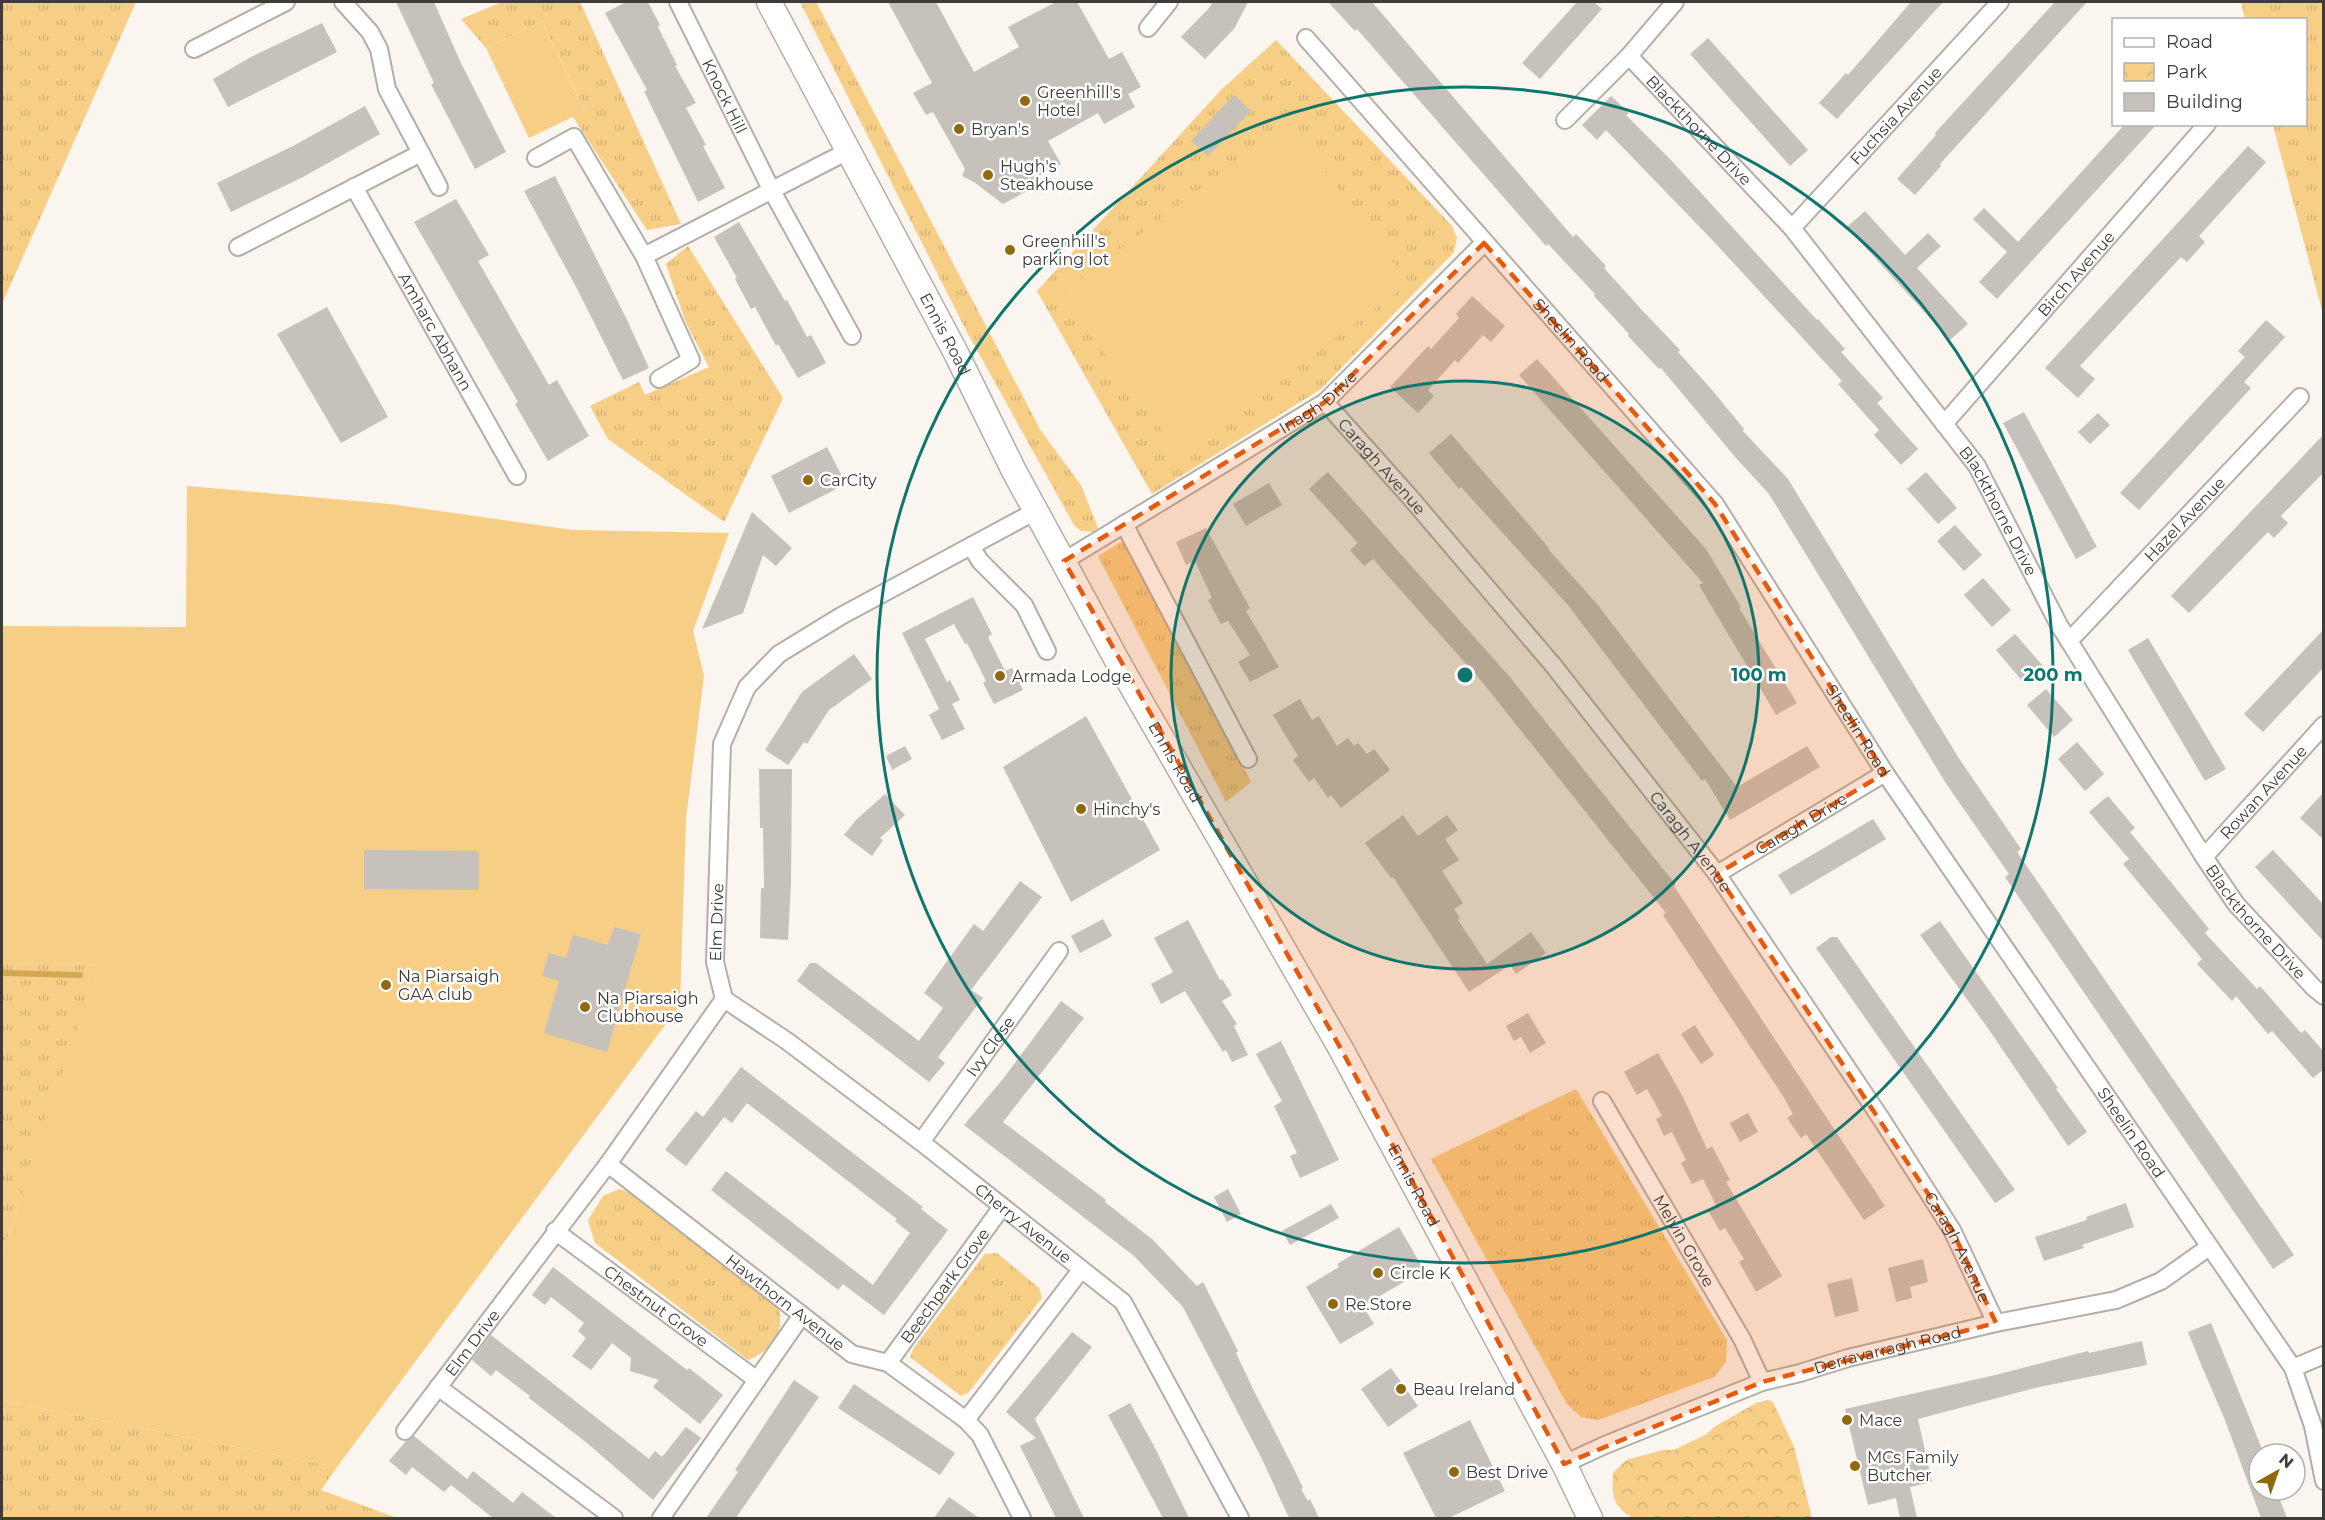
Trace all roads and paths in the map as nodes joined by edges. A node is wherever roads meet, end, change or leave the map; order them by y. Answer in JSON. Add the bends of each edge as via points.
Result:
{"nodes":[{"id":1,"x":286,"y":2,"type":"edge"},
{"id":2,"x":343,"y":2,"type":"edge"},
{"id":3,"x":678,"y":2,"type":"edge"},
{"id":4,"x":769,"y":2,"type":"edge"},
{"id":5,"x":1169,"y":2,"type":"edge"},
{"id":6,"x":1675,"y":2,"type":"edge"},
{"id":7,"x":2000,"y":2,"type":"edge"},
{"id":8,"x":1148,"y":28,"type":"dead end"},
{"id":9,"x":1306,"y":38,"type":"dead end"},
{"id":10,"x":194,"y":49,"type":"dead end"},
{"id":11,"x":1629,"y":56,"type":"junction"},
{"id":12,"x":1565,"y":120,"type":"dead end"},
{"id":13,"x":2205,"y":126,"type":"edge"},
{"id":14,"x":848,"y":151,"type":"junction"},
{"id":15,"x":421,"y":153,"type":"junction"},
{"id":16,"x":536,"y":158,"type":"dead end"},
{"id":17,"x":354,"y":187,"type":"junction"},
{"id":18,"x":439,"y":187,"type":"dead end"},
{"id":19,"x":772,"y":191,"type":"junction"},
{"id":20,"x":1792,"y":228,"type":"junction"},
{"id":21,"x":1484,"y":243,"type":"junction"},
{"id":22,"x":238,"y":247,"type":"dead end"},
{"id":23,"x":644,"y":256,"type":"junction"},
{"id":24,"x":852,"y":336,"type":"dead end"},
{"id":25,"x":659,"y":379,"type":"dead end"},
{"id":26,"x":2300,"y":397,"type":"dead end"},
{"id":27,"x":1325,"y":402,"type":"junction"},
{"id":28,"x":1944,"y":424,"type":"junction"},
{"id":29,"x":517,"y":476,"type":"dead end"},
{"id":30,"x":1036,"y":511,"type":"junction"},
{"id":31,"x":1124,"y":524,"type":"junction"},
{"id":32,"x":971,"y":546,"type":"junction"},
{"id":33,"x":1064,"y":561,"type":"junction"},
{"id":34,"x":2069,"y":641,"type":"junction"},
{"id":35,"x":1047,"y":651,"type":"dead end"},
{"id":36,"x":2324,"y":725,"type":"edge"},
{"id":37,"x":1248,"y":759,"type":"dead end"},
{"id":38,"x":1885,"y":773,"type":"junction"},
{"id":39,"x":2204,"y":857,"type":"junction"},
{"id":40,"x":1717,"y":874,"type":"junction"},
{"id":41,"x":1059,"y":951,"type":"dead end"},
{"id":42,"x":2324,"y":996,"type":"edge"},
{"id":43,"x":724,"y":999,"type":"junction"},
{"id":44,"x":1602,"y":1101,"type":"dead end"},
{"id":45,"x":921,"y":1142,"type":"junction"},
{"id":46,"x":608,"y":1164,"type":"junction"},
{"id":47,"x":1002,"y":1207,"type":"junction"},
{"id":48,"x":555,"y":1231,"type":"junction"},
{"id":49,"x":2210,"y":1247,"type":"junction"},
{"id":50,"x":1081,"y":1270,"type":"junction"},
{"id":51,"x":802,"y":1315,"type":"junction"},
{"id":52,"x":1996,"y":1323,"type":"junction"},
{"id":53,"x":2324,"y":1355,"type":"edge"},
{"id":54,"x":888,"y":1363,"type":"junction"},
{"id":55,"x":2293,"y":1368,"type":"junction"},
{"id":56,"x":758,"y":1380,"type":"junction"},
{"id":57,"x":1762,"y":1382,"type":"junction"},
{"id":58,"x":438,"y":1387,"type":"junction"},
{"id":59,"x":966,"y":1420,"type":"junction"},
{"id":60,"x":405,"y":1431,"type":"dead end"},
{"id":61,"x":1564,"y":1464,"type":"junction"},
{"id":62,"x":2324,"y":1481,"type":"edge"},
{"id":63,"x":1016,"y":1515,"type":"edge"},
{"id":64,"x":614,"y":1518,"type":"edge"},
{"id":65,"x":662,"y":1518,"type":"edge"},
{"id":66,"x":1240,"y":1518,"type":"edge"},
{"id":67,"x":1590,"y":1518,"type":"edge"}],
"edges":[{"from":1,"to":10,"type":"street"},
{"from":2,"to":15,"type":"street","via":[[379,49],[387,89]]},
{"from":3,"to":19,"type":"street","name":"Knock Hill"},
{"from":4,"to":14,"type":"main road","name":"Ennis Road"},
{"from":5,"to":8,"type":"street"},
{"from":6,"to":11,"type":"street"},
{"from":7,"to":20,"type":"street","name":"Fuchsia Avenue"},
{"from":9,"to":21,"type":"street","name":"Sheelin Road"},
{"from":11,"to":12,"type":"street"},
{"from":11,"to":20,"type":"street","name":"Blackthorne Drive"},
{"from":13,"to":28,"type":"street","name":"Birch Avenue"},
{"from":14,"to":19,"type":"street"},
{"from":14,"to":30,"type":"main road","name":"Ennis Road"},
{"from":15,"to":17,"type":"street"},
{"from":15,"to":18,"type":"street"},
{"from":16,"to":23,"type":"street","via":[[574,137]]},
{"from":17,"to":22,"type":"street"},
{"from":17,"to":29,"type":"street","name":"Amharc Abhann"},
{"from":19,"to":23,"type":"street"},
{"from":19,"to":24,"type":"street","name":"Knock Hill"},
{"from":20,"to":28,"type":"street","name":"Blackthorne Drive"},
{"from":21,"to":27,"type":"street","name":"Inagh Drive"},
{"from":21,"to":38,"type":"street","name":"Sheelin Road","via":[[1715,504]]},
{"from":23,"to":25,"type":"street","via":[[690,360]]},
{"from":26,"to":34,"type":"street","name":"Hazel Avenue"},
{"from":27,"to":31,"type":"street","name":"Inagh Drive"},
{"from":27,"to":40,"type":"street","name":"Caragh Avenue","via":[[1553,665]]},
{"from":28,"to":34,"type":"street","name":"Blackthorne Drive","via":[[1977,466]]},
{"from":30,"to":32,"type":"street","name":"Elm Drive"},
{"from":30,"to":33,"type":"main road","name":"Ennis Road"},
{"from":31,"to":33,"type":"street","name":"Inagh Drive"},
{"from":31,"to":37,"type":"street"},
{"from":32,"to":35,"type":"street","via":[[980,561],[1024,605]]},
{"from":32,"to":43,"type":"street","name":"Elm Drive","via":[[779,654],[747,687],[722,744],[715,962]]},
{"from":33,"to":61,"type":"main road","name":"Ennis Road","via":[[1345,1058]]},
{"from":34,"to":39,"type":"street","name":"Blackthorne Drive"},
{"from":36,"to":39,"type":"street","name":"Rowan Avenue"},
{"from":38,"to":40,"type":"street","name":"Caragh Drive"},
{"from":38,"to":49,"type":"street","name":"Sheelin Road"},
{"from":39,"to":42,"type":"street","name":"Blackthorne Drive","via":[[2236,904]]},
{"from":40,"to":52,"type":"street","name":"Caragh Avenue","via":[[1952,1230]]},
{"from":41,"to":45,"type":"street","name":"Ivy Close"},
{"from":43,"to":45,"type":"street","name":"Cherry Avenue","via":[[787,1041]]},
{"from":43,"to":46,"type":"street","name":"Elm Drive"},
{"from":44,"to":57,"type":"street","name":"Melvin Grove","via":[[1742,1339]]},
{"from":45,"to":47,"type":"street","name":"Cherry Avenue"},
{"from":46,"to":48,"type":"street","name":"Elm Drive"},
{"from":46,"to":51,"type":"street","name":"Hawthorn Avenue"},
{"from":47,"to":50,"type":"street","name":"Cherry Avenue"},
{"from":47,"to":54,"type":"street","name":"Beechpark Grove"},
{"from":48,"to":56,"type":"street","name":"Chestnut Grove"},
{"from":48,"to":58,"type":"street","name":"Elm Drive"},
{"from":49,"to":52,"type":"street","name":"Derravarragh Road","via":[[2161,1281],[2116,1300]]},
{"from":49,"to":55,"type":"street","name":"Sheelin Road"},
{"from":50,"to":59,"type":"street"},
{"from":50,"to":66,"type":"street","name":"Cherry Avenue","via":[[1123,1302]]},
{"from":51,"to":54,"type":"street","name":"Hawthorn Avenue","via":[[852,1354]]},
{"from":51,"to":56,"type":"street"},
{"from":52,"to":57,"type":"street","name":"Derravarragh Road"},
{"from":53,"to":55,"type":"street"},
{"from":54,"to":59,"type":"street","name":"Hawthorn Avenue"},
{"from":55,"to":62,"type":"street","name":"Sheelin Road","via":[[2313,1426]]},
{"from":56,"to":65,"type":"street"},
{"from":57,"to":61,"type":"street","name":"Derravarragh Road"},
{"from":58,"to":60,"type":"street","name":"Elm Drive"},
{"from":58,"to":64,"type":"street"},
{"from":59,"to":63,"type":"street","name":"Hawthorn Avenue","via":[[980,1435]]},
{"from":61,"to":67,"type":"main road","name":"Ennis Road"}]}
